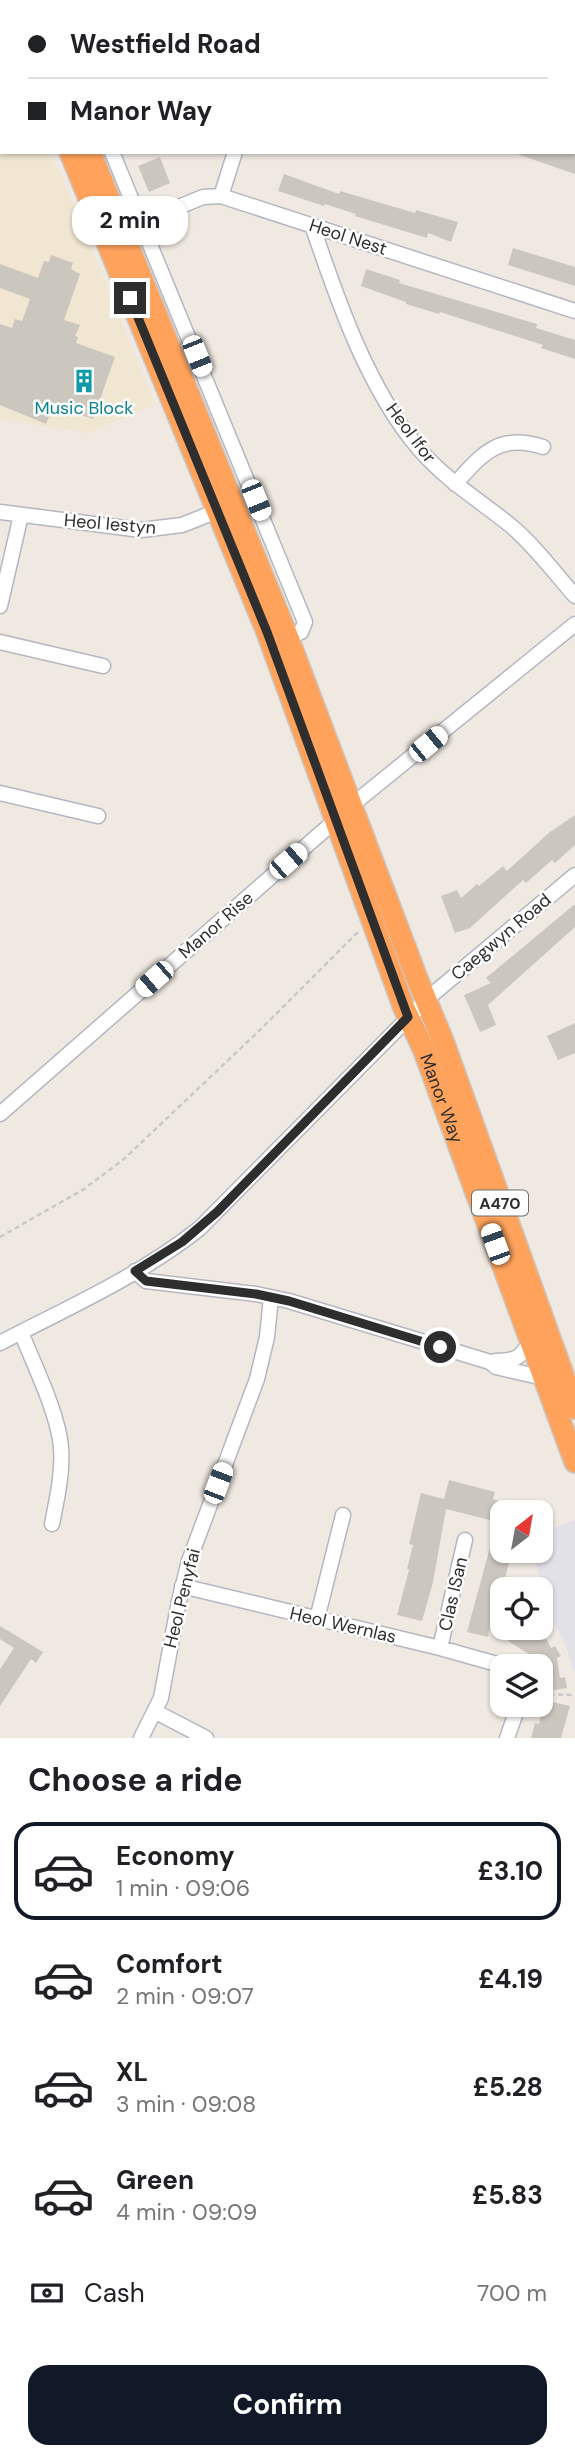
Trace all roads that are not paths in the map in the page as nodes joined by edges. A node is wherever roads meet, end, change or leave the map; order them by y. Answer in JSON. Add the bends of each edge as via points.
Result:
{"nodes":[{"id":1,"x":71,"y":154,"type":"edge"},
{"id":2,"x":91,"y":154,"type":"edge"},
{"id":3,"x":113,"y":154,"type":"edge"},
{"id":4,"x":234,"y":154,"type":"edge"},
{"id":5,"x":221,"y":196,"type":"junction"},
{"id":6,"x":312,"y":225,"type":"junction"},
{"id":7,"x":131,"y":226,"type":"junction"},
{"id":8,"x":575,"y":311,"type":"edge"},
{"id":9,"x":543,"y":447,"type":"dead end"},
{"id":10,"x":455,"y":484,"type":"junction"},
{"id":11,"x":0,"y":512,"type":"edge"},
{"id":12,"x":217,"y":512,"type":"junction"},
{"id":13,"x":21,"y":514,"type":"junction"},
{"id":14,"x":575,"y":596,"type":"edge"},
{"id":15,"x":0,"y":606,"type":"edge"},
{"id":16,"x":575,"y":624,"type":"edge"},
{"id":17,"x":0,"y":642,"type":"edge"},
{"id":18,"x":103,"y":666,"type":"dead end"},
{"id":19,"x":0,"y":793,"type":"edge"},
{"id":20,"x":345,"y":812,"type":"junction"},
{"id":21,"x":98,"y":816,"type":"dead end"},
{"id":22,"x":575,"y":875,"type":"edge"},
{"id":23,"x":427,"y":999,"type":"junction"},
{"id":24,"x":408,"y":1017,"type":"junction"},
{"id":25,"x":0,"y":1114,"type":"edge"},
{"id":26,"x":135,"y":1271,"type":"junction"},
{"id":27,"x":271,"y":1297,"type":"junction"},
{"id":28,"x":20,"y":1332,"type":"junction"},
{"id":29,"x":530,"y":1342,"type":"junction"},
{"id":30,"x":0,"y":1343,"type":"edge"},
{"id":31,"x":490,"y":1362,"type":"junction"},
{"id":32,"x":544,"y":1378,"type":"junction"},
{"id":33,"x":575,"y":1408,"type":"edge"},
{"id":34,"x":575,"y":1462,"type":"edge"},
{"id":35,"x":343,"y":1515,"type":"dead end"},
{"id":36,"x":52,"y":1524,"type":"dead end"},
{"id":37,"x":465,"y":1541,"type":"dead end"},
{"id":38,"x":182,"y":1586,"type":"junction"},
{"id":39,"x":317,"y":1619,"type":"junction"},
{"id":40,"x":440,"y":1648,"type":"junction"},
{"id":41,"x":490,"y":1662,"type":"edge"},
{"id":42,"x":156,"y":1712,"type":"junction"},
{"id":43,"x":514,"y":1717,"type":"edge"},
{"id":44,"x":141,"y":1738,"type":"edge"},
{"id":45,"x":206,"y":1738,"type":"edge"},
{"id":46,"x":507,"y":1738,"type":"edge"}],
"edges":[{"from":1,"to":12,"type":"highway","name":"Manor Way","number":"A470"},
{"from":2,"to":7,"type":"highway","name":"Manor Way","number":"A470"},
{"from":3,"to":7,"type":"street","name":"Manor Way"},
{"from":4,"to":5,"type":"street"},
{"from":5,"to":6,"type":"street","name":"Heol Nest"},
{"from":5,"to":7,"type":"street","name":"Heol Nest","via":[[203,197]]},
{"from":6,"to":8,"type":"street","name":"Heol Nest"},
{"from":6,"to":10,"type":"street","name":"Heol Ifor","via":[[374,382],[402,428]]},
{"from":7,"to":20,"type":"highway","name":"Manor Way","number":"A470","via":[[288,638]]},
{"from":9,"to":10,"type":"street","via":[[512,441],[497,445]]},
{"from":10,"to":14,"type":"street","name":"Heol Ifor","via":[[525,539]]},
{"from":11,"to":13,"type":"street","name":"Heol Iestyn"},
{"from":12,"to":13,"type":"street","name":"Heol Iestyn","via":[[182,525],[141,530]]},
{"from":12,"to":20,"type":"highway","name":"Manor Way","number":"A470"},
{"from":13,"to":15,"type":"street"},
{"from":16,"to":20,"type":"street","name":"Manor Rise"},
{"from":17,"to":18,"type":"street"},
{"from":19,"to":21,"type":"street"},
{"from":20,"to":23,"type":"highway","name":"Manor Way","number":"A470"},
{"from":20,"to":24,"type":"highway","name":"Manor Way","number":"A470"},
{"from":20,"to":25,"type":"street","name":"Manor Rise"},
{"from":22,"to":23,"type":"street","name":"Caegwyn Road"},
{"from":23,"to":24,"type":"street","name":"Caegwyn Road"},
{"from":23,"to":33,"type":"highway","name":"Manor Way","number":"A470"},
{"from":24,"to":26,"type":"street","name":"Caegwyn Road","via":[[217,1212],[182,1242]]},
{"from":24,"to":29,"type":"highway","name":"Manor Way","number":"A470"},
{"from":26,"to":27,"type":"street","via":[[146,1281]]},
{"from":26,"to":28,"type":"street","name":"Caegwyn Road"},
{"from":27,"to":31,"type":"street"},
{"from":27,"to":38,"type":"street","name":"Heol Penyfai","via":[[257,1379]]},
{"from":28,"to":30,"type":"street","name":"Caegwyn Road"},
{"from":28,"to":36,"type":"street","via":[[60,1444],[61,1474]]},
{"from":29,"to":31,"type":"street","via":[[512,1360]]},
{"from":29,"to":32,"type":"highway","name":"Manor Way","number":"A470"},
{"from":31,"to":32,"type":"street"},
{"from":32,"to":34,"type":"highway","name":"Manor Way","number":"A470"},
{"from":35,"to":39,"type":"street"},
{"from":37,"to":40,"type":"street","name":"Clas ISan"},
{"from":38,"to":39,"type":"street","name":"Heol Wernlas"},
{"from":38,"to":42,"type":"street","name":"Heol Penyfai"},
{"from":39,"to":40,"type":"street","name":"Heol Wernlas"},
{"from":40,"to":41,"type":"street","name":"Heol Wernlas"},
{"from":42,"to":44,"type":"street","name":"Heol Penyfai"},
{"from":42,"to":45,"type":"street"},
{"from":43,"to":46,"type":"street"}]}
